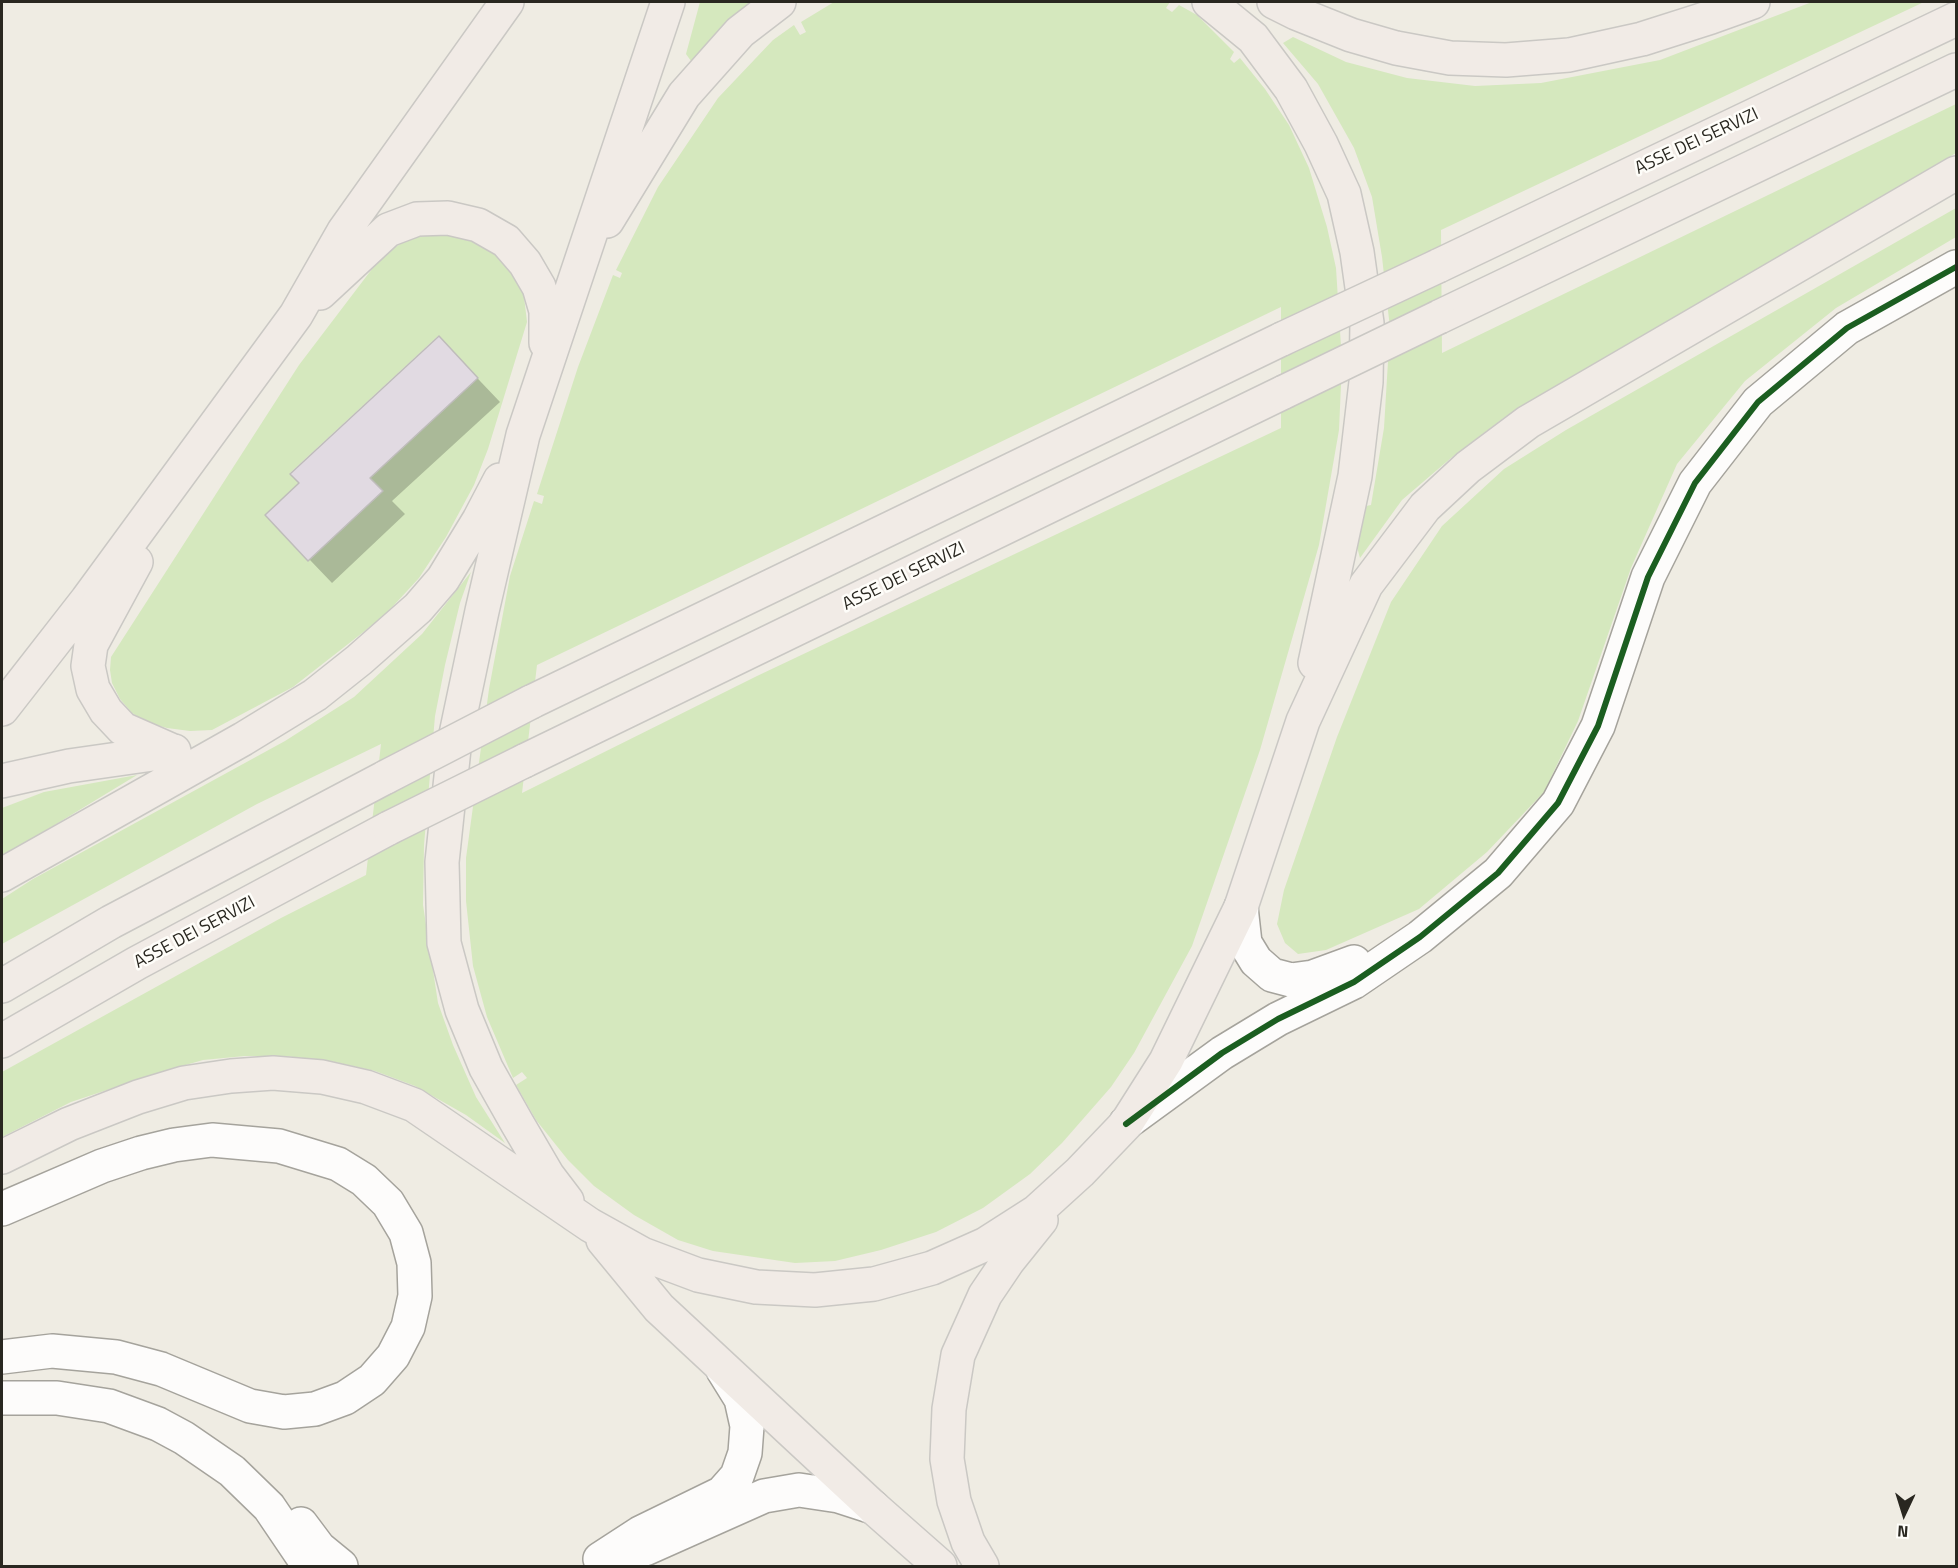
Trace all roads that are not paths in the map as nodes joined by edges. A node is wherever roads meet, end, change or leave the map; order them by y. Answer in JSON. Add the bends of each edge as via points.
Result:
{"nodes":[{"id":1,"x":507,"y":2,"type":"edge"},
{"id":2,"x":668,"y":2,"type":"edge"},
{"id":3,"x":779,"y":2,"type":"edge"},
{"id":4,"x":1209,"y":2,"type":"edge"},
{"id":5,"x":1229,"y":2,"type":"edge"},
{"id":6,"x":1274,"y":2,"type":"edge"},
{"id":7,"x":1753,"y":2,"type":"edge"},
{"id":8,"x":1956,"y":19,"type":"edge"},
{"id":9,"x":1253,"y":38,"type":"junction"},
{"id":10,"x":1956,"y":70,"type":"edge"},
{"id":11,"x":1956,"y":172,"type":"edge"},
{"id":12,"x":1956,"y":267,"type":"edge"},
{"id":13,"x":576,"y":271,"type":"junction"},
{"id":14,"x":296,"y":315,"type":"junction"},
{"id":15,"x":546,"y":362,"type":"junction"},
{"id":16,"x":523,"y":435,"type":"junction"},
{"id":17,"x":195,"y":454,"type":"junction"},
{"id":18,"x":2,"y":709,"type":"edge"},
{"id":19,"x":1303,"y":720,"type":"junction"},
{"id":20,"x":243,"y":739,"type":"junction"},
{"id":21,"x":173,"y":751,"type":"junction"},
{"id":22,"x":2,"y":781,"type":"edge"},
{"id":23,"x":2,"y":875,"type":"edge"},
{"id":24,"x":1241,"y":907,"type":"junction"},
{"id":25,"x":1420,"y":937,"type":"junction"},
{"id":26,"x":2,"y":986,"type":"edge"},
{"id":27,"x":2,"y":1041,"type":"edge"},
{"id":28,"x":1126,"y":1124,"type":"junction"},
{"id":29,"x":2,"y":1157,"type":"edge"},
{"id":30,"x":1080,"y":1172,"type":"junction"},
{"id":31,"x":2,"y":1209,"type":"edge"},
{"id":32,"x":585,"y":1221,"type":"junction"},
{"id":33,"x":2,"y":1357,"type":"edge"},
{"id":34,"x":721,"y":1366,"type":"junction"},
{"id":35,"x":2,"y":1398,"type":"edge"},
{"id":36,"x":232,"y":1471,"type":"junction"},
{"id":37,"x":873,"y":1507,"type":"junction"},
{"id":38,"x":591,"y":1563,"type":"edge"},
{"id":39,"x":309,"y":1566,"type":"edge"},
{"id":40,"x":341,"y":1566,"type":"edge"},
{"id":41,"x":940,"y":1566,"type":"edge"},
{"id":42,"x":982,"y":1566,"type":"edge"}],
"edges":[{"from":1,"to":14,"type":"main road","via":[[344,231]]},
{"from":2,"to":13,"type":"main road"},
{"from":3,"to":13,"type":"main road","via":[[740,32],[684,95]]},
{"from":4,"to":9,"type":"main road"},
{"from":5,"to":9,"type":"street"},
{"from":6,"to":7,"type":"main road","via":[[1351,35],[1396,48],[1450,58],[1506,60],[1569,55],[1642,39]]},
{"from":8,"to":26,"type":"main road","name":"ASSE DEI SERVIZI","bridge":true,"via":[[531,702],[111,922]]},
{"from":9,"to":19,"type":"main road","via":[[1291,88],[1344,194],[1367,323],[1366,382],[1355,476]]},
{"from":10,"to":27,"type":"main road","name":"ASSE DEI SERVIZI","bridge":true,"via":[[389,828]]},
{"from":11,"to":19,"type":"main road","via":[[1528,422],[1468,467],[1425,507],[1366,585]]},
{"from":12,"to":25,"type":"street","via":[[1847,328],[1758,402],[1695,483],[1648,577],[1598,726],[1558,803],[1498,873]]},
{"from":13,"to":15,"type":"main road"},
{"from":14,"to":15,"type":"main road","via":[[388,230],[417,219],[448,218],[487,230],[506,241],[525,262],[539,287],[546,311]]},
{"from":14,"to":17,"type":"main road"},
{"from":15,"to":16,"type":"main road"},
{"from":16,"to":20,"type":"main road","via":[[461,550],[418,608],[315,695]]},
{"from":16,"to":32,"type":"main road","via":[[455,739],[442,862],[444,943],[462,1010],[486,1068],[548,1176]]},
{"from":17,"to":18,"type":"main road"},
{"from":17,"to":21,"type":"main road","via":[[91,645],[88,666],[93,689],[123,729]]},
{"from":19,"to":24,"type":"main road"},
{"from":20,"to":21,"type":"main road"},
{"from":20,"to":23,"type":"main road"},
{"from":21,"to":22,"type":"main road","via":[[69,766]]},
{"from":24,"to":25,"type":"street","via":[[1245,944],[1256,961],[1272,975],[1291,980],[1314,977]]},
{"from":24,"to":28,"type":"main road","via":[[1166,1061]]},
{"from":25,"to":28,"type":"street","via":[[1354,982],[1278,1019],[1222,1053]]},
{"from":28,"to":30,"type":"main road"},
{"from":29,"to":32,"type":"main road","via":[[69,1124],[184,1083],[273,1073],[322,1077],[366,1087],[414,1105]]},
{"from":30,"to":32,"type":"main road","via":[[1036,1212],[986,1244],[932,1268],[874,1284],[815,1290],[756,1287],[698,1275],[642,1254]]},
{"from":30,"to":42,"type":"main road","via":[[985,1295],[958,1355],[949,1409],[947,1459],[954,1501],[968,1542]]},
{"from":31,"to":33,"type":"street","via":[[102,1166],[163,1148],[212,1140],[279,1146],[338,1164],[364,1180],[388,1203],[406,1233],[414,1263],[415,1296],[408,1327],[393,1356],[372,1380],[345,1398],[315,1409],[284,1412],[250,1406],[161,1369],[116,1358],[52,1351]]},
{"from":32,"to":34,"type":"main road","via":[[659,1308]]},
{"from":34,"to":37,"type":"main road"},
{"from":34,"to":38,"type":"street","via":[[741,1399],[747,1426],[745,1453],[737,1476],[722,1493],[640,1533]]},
{"from":35,"to":36,"type":"street","via":[[57,1398],[109,1406],[158,1424]]},
{"from":36,"to":39,"type":"street","via":[[269,1507]]},
{"from":36,"to":40,"type":"street","via":[[284,1502],[319,1548]]},
{"from":37,"to":38,"type":"street","via":[[839,1496],[799,1490],[764,1496],[645,1548]]},
{"from":37,"to":41,"type":"main road"}]}
